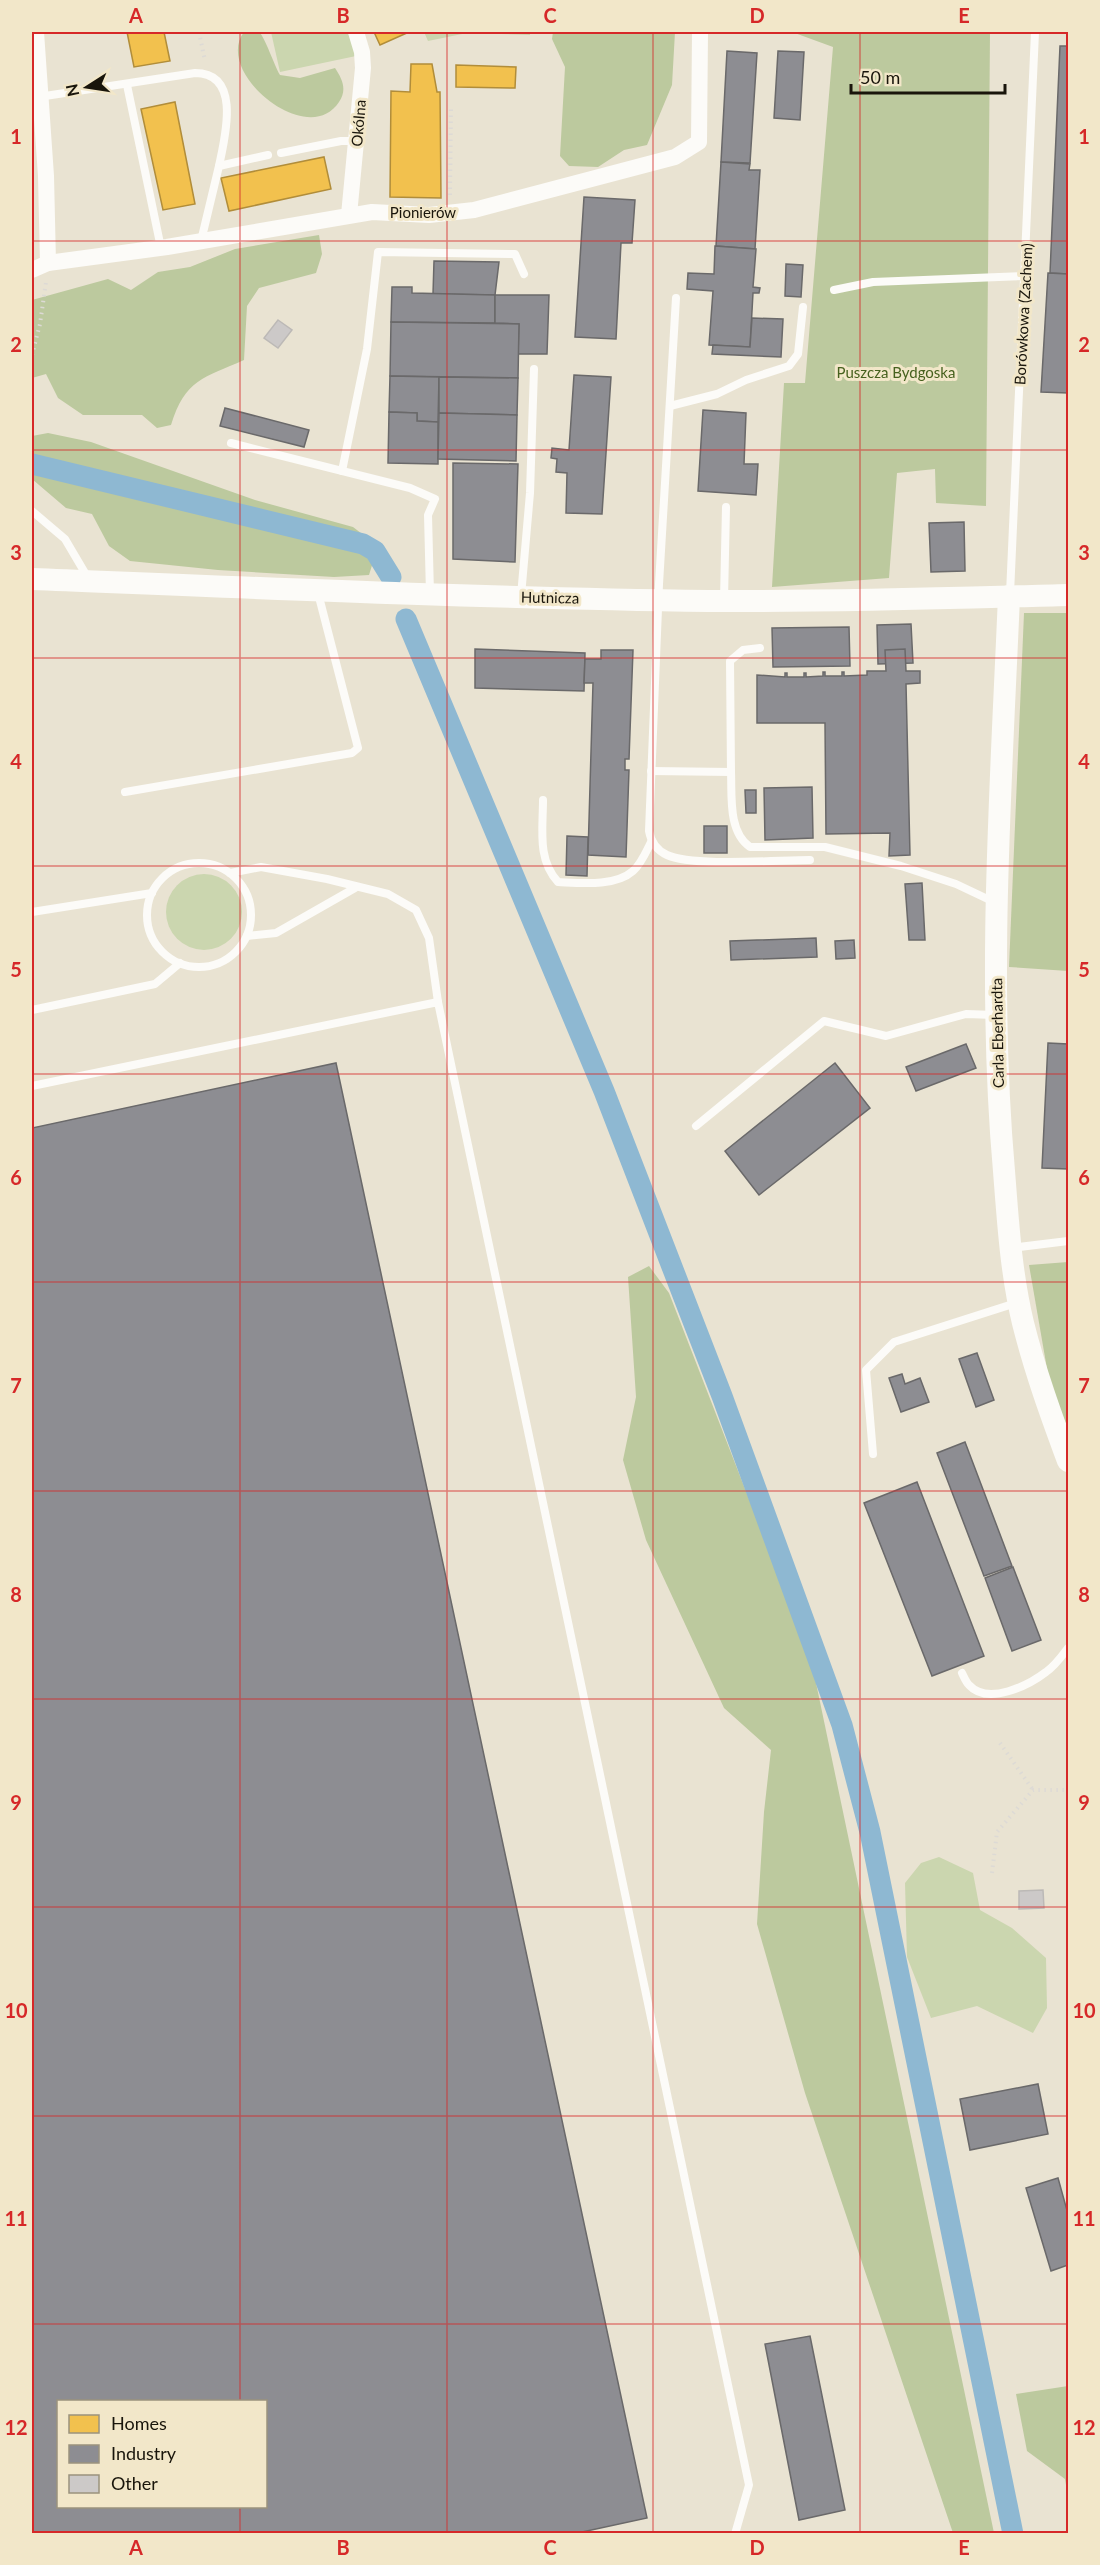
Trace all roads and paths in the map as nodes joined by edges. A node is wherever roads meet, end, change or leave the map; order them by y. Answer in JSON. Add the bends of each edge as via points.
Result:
{"nodes":[{"id":1,"x":36,"y":32,"type":"edge"},
{"id":2,"x":199,"y":32,"type":"edge"},
{"id":3,"x":356,"y":32,"type":"edge"},
{"id":4,"x":700,"y":32,"type":"edge"},
{"id":5,"x":1035,"y":32,"type":"edge"},
{"id":6,"x":208,"y":74,"type":"junction"},
{"id":7,"x":127,"y":85,"type":"junction"},
{"id":8,"x":36,"y":98,"type":"edge"},
{"id":9,"x":451,"y":106,"type":"dead end"},
{"id":10,"x":356,"y":141,"type":"junction"},
{"id":11,"x":281,"y":153,"type":"dead end"},
{"id":12,"x":268,"y":155,"type":"dead end"},
{"id":13,"x":219,"y":166,"type":"junction"},
{"id":14,"x":450,"y":214,"type":"junction"},
{"id":15,"x":349,"y":215,"type":"junction"},
{"id":16,"x":201,"y":242,"type":"junction"},
{"id":17,"x":161,"y":248,"type":"junction"},
{"id":18,"x":48,"y":264,"type":"junction"},
{"id":19,"x":32,"y":270,"type":"edge"},
{"id":20,"x":524,"y":274,"type":"dead end"},
{"id":21,"x":1025,"y":276,"type":"junction"},
{"id":22,"x":834,"y":290,"type":"dead end"},
{"id":23,"x":676,"y":298,"type":"dead end"},
{"id":24,"x":803,"y":307,"type":"dead end"},
{"id":25,"x":32,"y":355,"type":"edge"},
{"id":26,"x":534,"y":369,"type":"dead end"},
{"id":27,"x":670,"y":406,"type":"junction"},
{"id":28,"x":231,"y":443,"type":"dead end"},
{"id":29,"x":342,"y":471,"type":"junction"},
{"id":30,"x":726,"y":507,"type":"dead end"},
{"id":31,"x":32,"y":512,"type":"edge"},
{"id":32,"x":32,"y":579,"type":"edge"},
{"id":33,"x":90,"y":581,"type":"junction"},
{"id":34,"x":317,"y":590,"type":"junction"},
{"id":35,"x":430,"y":594,"type":"junction"},
{"id":36,"x":1068,"y":595,"type":"edge"},
{"id":37,"x":521,"y":596,"type":"junction"},
{"id":38,"x":1010,"y":596,"type":"junction"},
{"id":39,"x":658,"y":600,"type":"junction"},
{"id":40,"x":724,"y":601,"type":"junction"},
{"id":41,"x":760,"y":648,"type":"dead end"},
{"id":42,"x":651,"y":771,"type":"junction"},
{"id":43,"x":731,"y":772,"type":"junction"},
{"id":44,"x":125,"y":792,"type":"dead end"},
{"id":45,"x":543,"y":800,"type":"dead end"},
{"id":46,"x":651,"y":842,"type":"junction"},
{"id":47,"x":810,"y":860,"type":"dead end"},
{"id":48,"x":230,"y":873,"type":"junction"},
{"id":49,"x":355,"y":888,"type":"junction"},
{"id":50,"x":152,"y":893,"type":"junction"},
{"id":51,"x":998,"y":904,"type":"junction"},
{"id":52,"x":32,"y":912,"type":"edge"},
{"id":53,"x":247,"y":936,"type":"junction"},
{"id":54,"x":180,"y":963,"type":"junction"},
{"id":55,"x":438,"y":1002,"type":"junction"},
{"id":56,"x":32,"y":1010,"type":"edge"},
{"id":57,"x":995,"y":1015,"type":"junction"},
{"id":58,"x":32,"y":1086,"type":"edge"},
{"id":59,"x":696,"y":1126,"type":"dead end"},
{"id":60,"x":1068,"y":1241,"type":"edge"},
{"id":61,"x":1011,"y":1248,"type":"junction"},
{"id":62,"x":1019,"y":1302,"type":"junction"},
{"id":63,"x":873,"y":1454,"type":"dead end"},
{"id":64,"x":1068,"y":1461,"type":"edge"},
{"id":65,"x":1068,"y":1648,"type":"edge"},
{"id":66,"x":962,"y":1673,"type":"dead end"},
{"id":67,"x":1000,"y":1743,"type":"dead end"},
{"id":68,"x":1033,"y":1790,"type":"junction"},
{"id":69,"x":1068,"y":1790,"type":"edge"},
{"id":70,"x":992,"y":1873,"type":"dead end"},
{"id":71,"x":735,"y":2534,"type":"edge"}],
"edges":[{"from":1,"to":8,"type":"street"},
{"from":2,"to":6,"type":"path"},
{"from":3,"to":10,"type":"street","name":"Okólna","via":[[363,68]]},
{"from":4,"to":14,"type":"street","name":"Pionierów","via":[[699,142],[675,157]]},
{"from":5,"to":21,"type":"lane","name":"Borówkowa (Zachem)"},
{"from":6,"to":7,"type":"lane"},
{"from":6,"to":13,"type":"lane","via":[[219,80],[226,107]]},
{"from":7,"to":8,"type":"lane"},
{"from":7,"to":17,"type":"lane"},
{"from":8,"to":18,"type":"street"},
{"from":9,"to":14,"type":"path"},
{"from":10,"to":11,"type":"lane"},
{"from":10,"to":15,"type":"street","name":"Okólna"},
{"from":12,"to":13,"type":"lane"},
{"from":13,"to":16,"type":"lane"},
{"from":14,"to":15,"type":"street","name":"Pionierów","via":[[392,211]]},
{"from":15,"to":16,"type":"street","name":"Pionierów"},
{"from":16,"to":17,"type":"street","name":"Pionierów"},
{"from":17,"to":18,"type":"street","name":"Pionierów"},
{"from":18,"to":19,"type":"street","name":"Pionierów"},
{"from":18,"to":25,"type":"path"},
{"from":20,"to":29,"type":"lane","via":[[515,254],[378,252],[367,349]]},
{"from":21,"to":22,"type":"lane","via":[[873,282]]},
{"from":21,"to":38,"type":"lane","name":"Borówkowa (Zachem)"},
{"from":23,"to":27,"type":"lane"},
{"from":24,"to":27,"type":"lane","via":[[798,354],[789,366],[717,394]]},
{"from":26,"to":37,"type":"lane","via":[[530,493]]},
{"from":27,"to":39,"type":"lane"},
{"from":28,"to":29,"type":"lane"},
{"from":29,"to":35,"type":"lane","via":[[410,488],[435,500],[428,515]]},
{"from":30,"to":40,"type":"lane"},
{"from":31,"to":33,"type":"lane","via":[[65,539]]},
{"from":32,"to":33,"type":"street","name":"Hutnicza"},
{"from":33,"to":34,"type":"street","name":"Hutnicza"},
{"from":34,"to":35,"type":"street","name":"Hutnicza"},
{"from":34,"to":44,"type":"lane","via":[[358,748],[352,753]]},
{"from":35,"to":37,"type":"street","name":"Hutnicza"},
{"from":36,"to":38,"type":"street","name":"Hutnicza"},
{"from":37,"to":39,"type":"street","name":"Hutnicza"},
{"from":38,"to":40,"type":"street","name":"Hutnicza"},
{"from":38,"to":51,"type":"street","name":"Carla Eberhardta"},
{"from":39,"to":40,"type":"street","name":"Hutnicza"},
{"from":39,"to":42,"type":"lane"},
{"from":41,"to":43,"type":"lane","via":[[744,650],[730,661]]},
{"from":42,"to":43,"type":"lane"},
{"from":42,"to":46,"type":"lane"},
{"from":43,"to":51,"type":"lane","via":[[736,831],[750,847],[825,848],[901,866],[956,884]]},
{"from":45,"to":46,"type":"lane","via":[[543,857],[558,882],[599,882],[624,877],[635,870]]},
{"from":46,"to":47,"type":"lane","via":[[666,855],[689,861]]},
{"from":48,"to":49,"type":"lane","via":[[261,867]]},
{"from":48,"to":50,"type":"lane","via":[[199,862],[182,865],[167,873]]},
{"from":48,"to":53,"type":"lane","via":[[250,901]]},
{"from":49,"to":53,"type":"lane","via":[[276,933]]},
{"from":49,"to":55,"type":"lane","via":[[388,894],[416,910],[429,938]]},
{"from":50,"to":52,"type":"lane"},
{"from":50,"to":54,"type":"lane","via":[[146,917],[149,933],[158,949]]},
{"from":51,"to":57,"type":"street","name":"Carla Eberhardta"},
{"from":53,"to":54,"type":"lane","via":[[223,962],[206,967]]},
{"from":54,"to":56,"type":"lane","via":[[154,984]]},
{"from":55,"to":58,"type":"lane"},
{"from":55,"to":71,"type":"lane","via":[[749,2485]]},
{"from":57,"to":59,"type":"lane","via":[[966,1014],[886,1036],[824,1021]]},
{"from":57,"to":61,"type":"street","name":"Carla Eberhardta"},
{"from":60,"to":61,"type":"lane"},
{"from":61,"to":62,"type":"street","name":"Carla Eberhardta"},
{"from":62,"to":63,"type":"lane","via":[[894,1342],[866,1370]]},
{"from":62,"to":64,"type":"street","name":"Carla Eberhardta","via":[[1043,1396]]},
{"from":65,"to":66,"type":"lane","via":[[1049,1671],[1028,1684],[1000,1693],[985,1694],[970,1686]]},
{"from":67,"to":68,"type":"path"},
{"from":68,"to":69,"type":"path"},
{"from":68,"to":70,"type":"path","via":[[997,1832]]}]}
